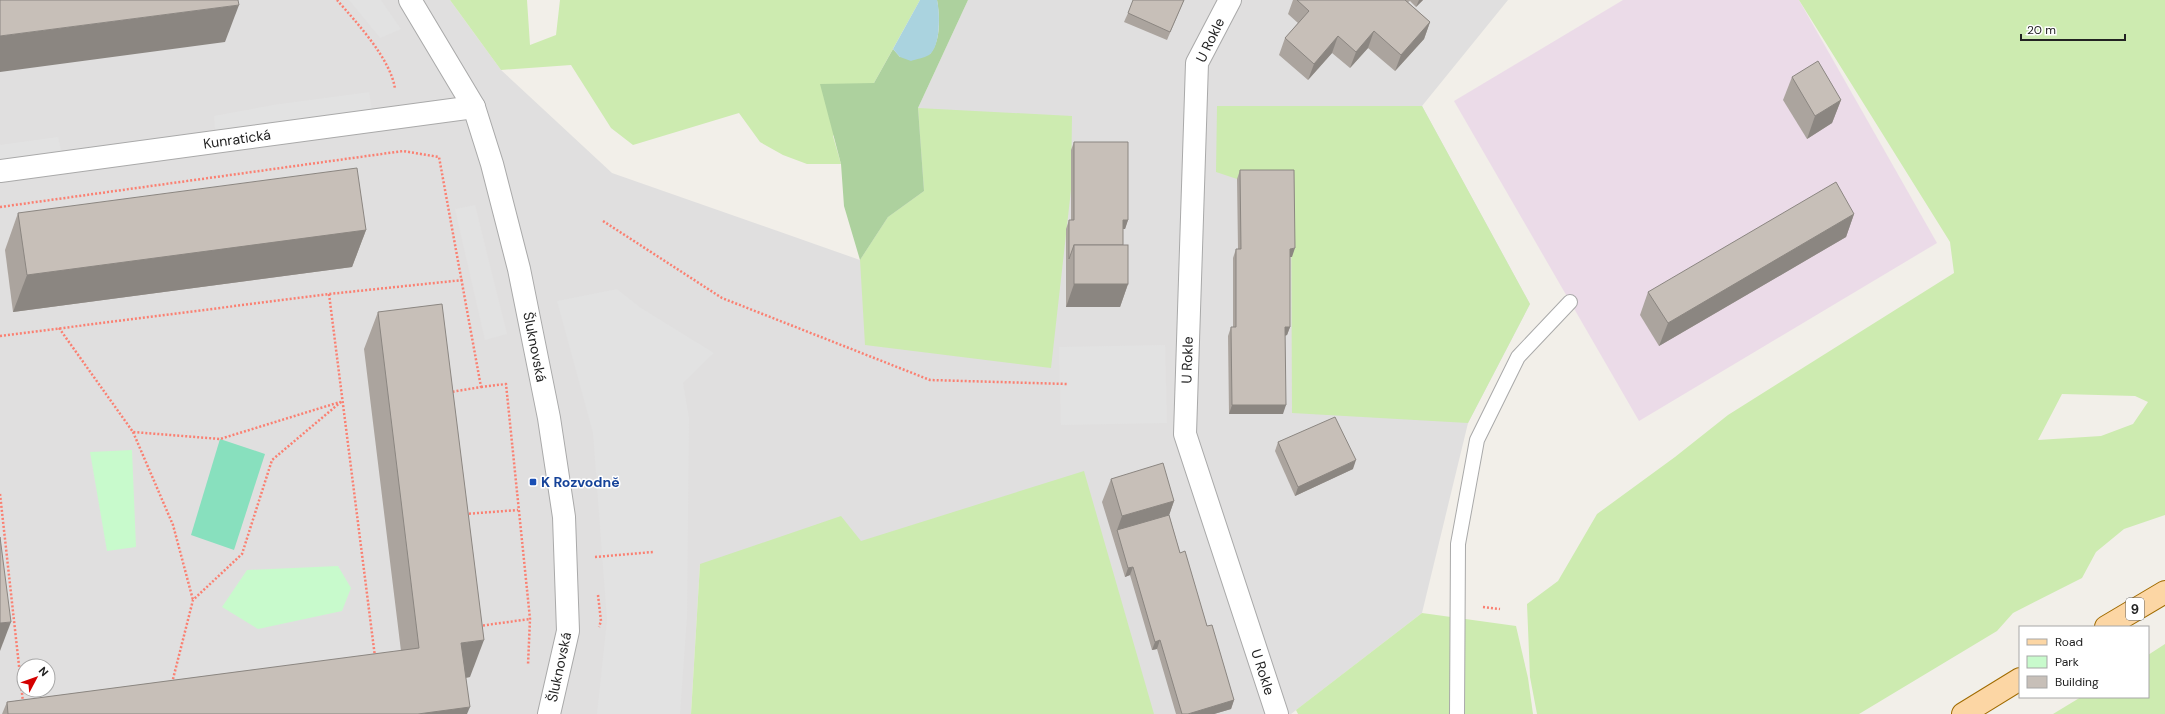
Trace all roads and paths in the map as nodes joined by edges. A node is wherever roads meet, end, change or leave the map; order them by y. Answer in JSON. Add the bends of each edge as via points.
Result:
{"nodes":[{"id":1,"x":337,"y":0,"type":"edge"},
{"id":2,"x":410,"y":0,"type":"edge"},
{"id":3,"x":1230,"y":0,"type":"edge"},
{"id":4,"x":474,"y":107,"type":"junction"},
{"id":5,"x":400,"y":117,"type":"junction"},
{"id":6,"x":0,"y":171,"type":"edge"},
{"id":7,"x":0,"y":207,"type":"edge"},
{"id":8,"x":603,"y":222,"type":"dead end"},
{"id":9,"x":463,"y":280,"type":"junction"},
{"id":10,"x":329,"y":294,"type":"junction"},
{"id":11,"x":1570,"y":302,"type":"dead end"},
{"id":12,"x":59,"y":328,"type":"junction"},
{"id":13,"x":0,"y":336,"type":"edge"},
{"id":14,"x":1067,"y":384,"type":"dead end"},
{"id":15,"x":481,"y":387,"type":"junction"},
{"id":16,"x":443,"y":394,"type":"edge"},
{"id":17,"x":342,"y":401,"type":"junction"},
{"id":18,"x":133,"y":432,"type":"junction"},
{"id":19,"x":0,"y":494,"type":"edge"},
{"id":20,"x":518,"y":510,"type":"junction"},
{"id":21,"x":458,"y":515,"type":"edge"},
{"id":22,"x":653,"y":552,"type":"dead end"},
{"id":23,"x":595,"y":557,"type":"dead end"},
{"id":24,"x":2165,"y":592,"type":"edge"},
{"id":25,"x":194,"y":600,"type":"junction"},
{"id":26,"x":530,"y":619,"type":"junction"},
{"id":27,"x":2108,"y":626,"type":"edge"},
{"id":28,"x":472,"y":627,"type":"edge"},
{"id":29,"x":376,"y":665,"type":"edge"},
{"id":30,"x":528,"y":670,"type":"dead end"},
{"id":31,"x":2019,"y":680,"type":"edge"},
{"id":32,"x":171,"y":690,"type":"edge"},
{"id":33,"x":24,"y":707,"type":"edge"},
{"id":34,"x":548,"y":714,"type":"edge"},
{"id":35,"x":1277,"y":714,"type":"edge"},
{"id":36,"x":1457,"y":714,"type":"edge"},
{"id":37,"x":1963,"y":714,"type":"edge"}],
"edges":[{"from":1,"to":5,"type":"path","via":[[364,31],[394,78]]},
{"from":2,"to":4,"type":"street","name":"Šluknovská"},
{"from":3,"to":35,"type":"street","name":"U Rokle","via":[[1197,64],[1185,434]]},
{"from":4,"to":5,"type":"street","name":"Kunratická"},
{"from":4,"to":34,"type":"street","name":"Šluknovská","via":[[492,164],[519,269],[549,418],[564,517],[568,631]]},
{"from":5,"to":6,"type":"street","name":"Kunratická"},
{"from":7,"to":9,"type":"path","via":[[403,151],[439,157]]},
{"from":8,"to":14,"type":"path","via":[[722,298],[930,380]]},
{"from":9,"to":10,"type":"path"},
{"from":9,"to":15,"type":"path"},
{"from":10,"to":12,"type":"path"},
{"from":10,"to":17,"type":"path"},
{"from":11,"to":36,"type":"lane","via":[[1518,357],[1477,440],[1458,544]]},
{"from":12,"to":13,"type":"path"},
{"from":12,"to":18,"type":"path"},
{"from":15,"to":16,"type":"path"},
{"from":15,"to":20,"type":"path","via":[[506,384]]},
{"from":17,"to":18,"type":"path","via":[[220,439]]},
{"from":17,"to":25,"type":"path","via":[[272,460],[242,554]]},
{"from":17,"to":29,"type":"path"},
{"from":18,"to":25,"type":"path","via":[[173,525]]},
{"from":19,"to":33,"type":"path"},
{"from":20,"to":21,"type":"path"},
{"from":20,"to":26,"type":"path"},
{"from":22,"to":23,"type":"path"},
{"from":24,"to":27,"type":"main road","number":"9"},
{"from":25,"to":32,"type":"path"},
{"from":26,"to":28,"type":"path"},
{"from":26,"to":30,"type":"path"},
{"from":31,"to":37,"type":"main road"}]}
